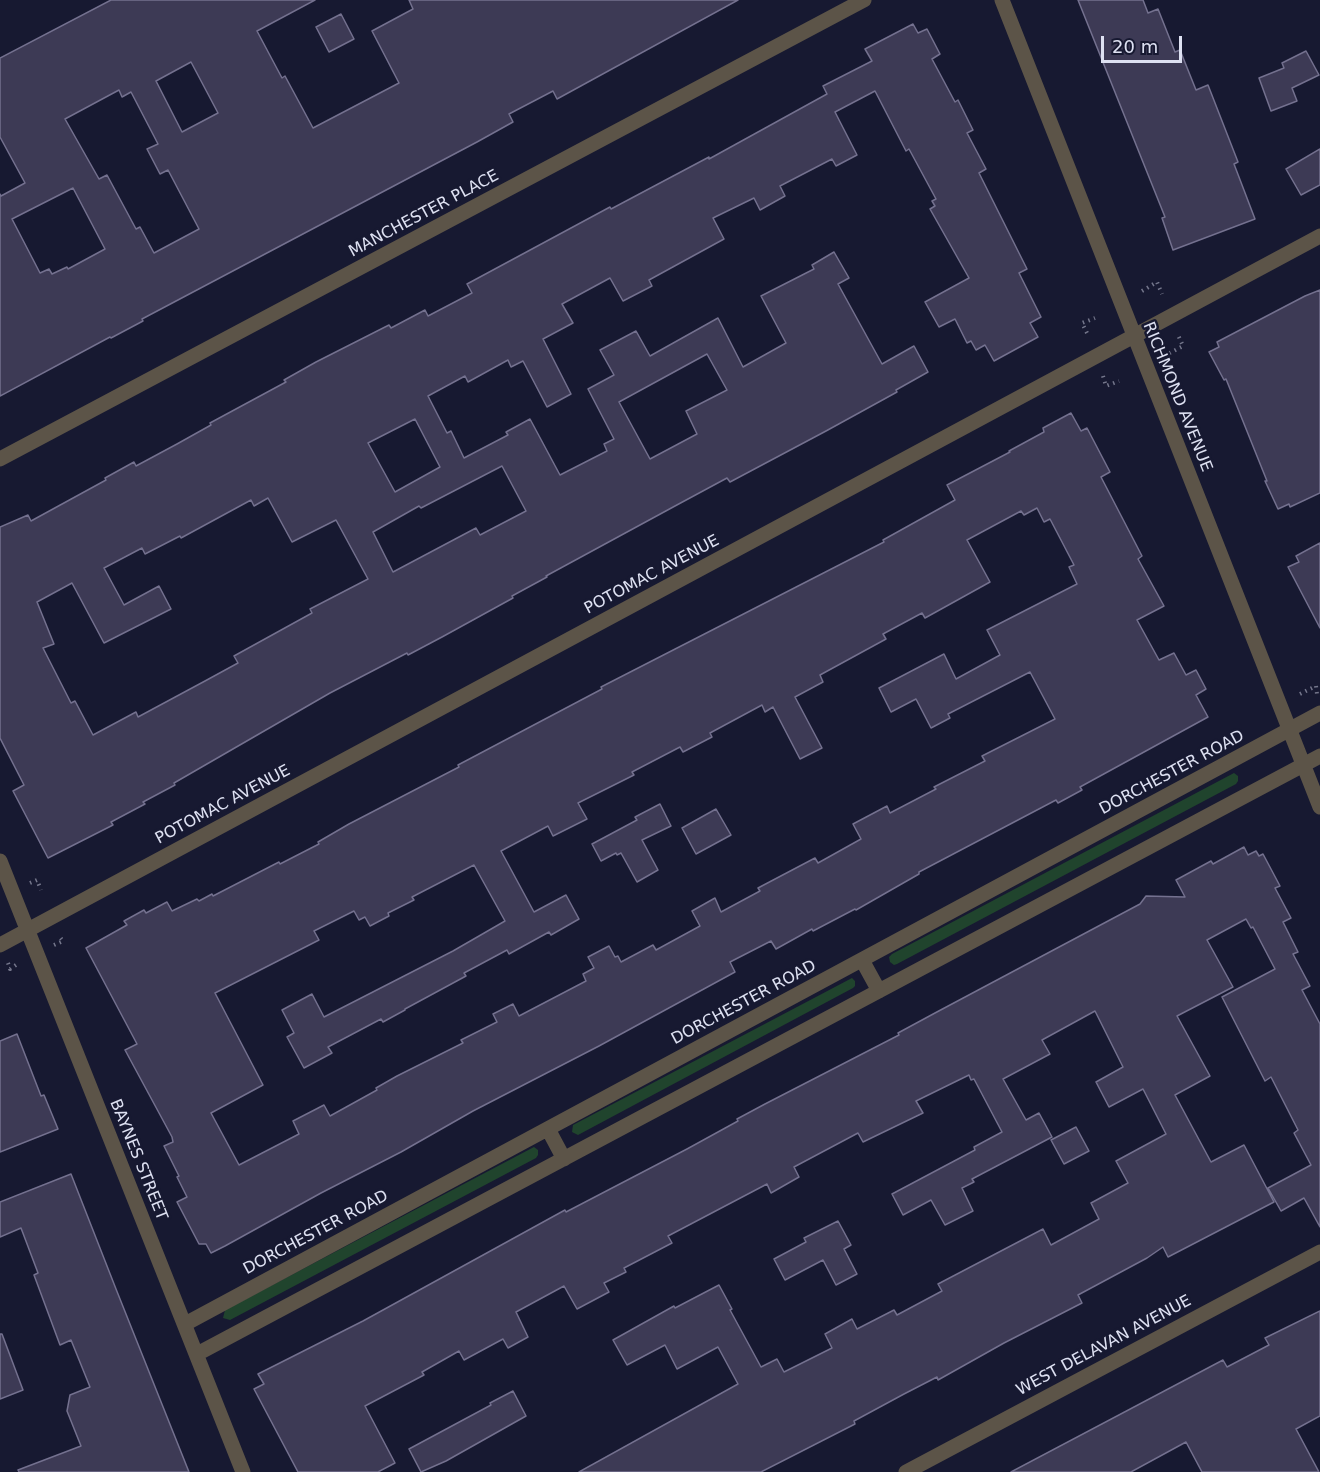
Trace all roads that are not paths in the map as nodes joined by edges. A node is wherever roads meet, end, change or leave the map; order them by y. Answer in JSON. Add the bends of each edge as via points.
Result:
{"nodes":[{"id":1,"x":864,"y":0,"type":"edge"},
{"id":2,"x":1002,"y":0,"type":"edge"},
{"id":3,"x":1320,"y":236,"type":"edge"},
{"id":4,"x":1134,"y":336,"type":"junction"},
{"id":5,"x":0,"y":459,"type":"edge"},
{"id":6,"x":1320,"y":713,"type":"edge"},
{"id":7,"x":1289,"y":730,"type":"junction"},
{"id":8,"x":1320,"y":756,"type":"edge"},
{"id":9,"x":1304,"y":765,"type":"junction"},
{"id":10,"x":1320,"y":807,"type":"edge"},
{"id":11,"x":0,"y":861,"type":"edge"},
{"id":12,"x":27,"y":932,"type":"junction"},
{"id":13,"x":0,"y":945,"type":"edge"},
{"id":14,"x":862,"y":960,"type":"junction"},
{"id":15,"x":879,"y":991,"type":"junction"},
{"id":16,"x":548,"y":1129,"type":"junction"},
{"id":17,"x":564,"y":1159,"type":"junction"},
{"id":18,"x":1320,"y":1252,"type":"edge"},
{"id":19,"x":185,"y":1324,"type":"junction"},
{"id":20,"x":197,"y":1354,"type":"junction"},
{"id":21,"x":243,"y":1472,"type":"edge"},
{"id":22,"x":906,"y":1472,"type":"edge"}],
"edges":[{"from":1,"to":5,"type":"street","name":"MANCHESTER PLACE"},
{"from":2,"to":4,"type":"street","name":"RICHMOND AVENUE"},
{"from":3,"to":4,"type":"street","name":"POTOMAC AVENUE"},
{"from":4,"to":7,"type":"street","name":"RICHMOND AVENUE"},
{"from":4,"to":12,"type":"street","name":"POTOMAC AVENUE"},
{"from":6,"to":7,"type":"street","name":"DORCHESTER ROAD"},
{"from":7,"to":9,"type":"street","name":"RICHMOND AVENUE"},
{"from":7,"to":14,"type":"street","name":"DORCHESTER ROAD"},
{"from":8,"to":9,"type":"street"},
{"from":9,"to":10,"type":"street","name":"RICHMOND AVENUE"},
{"from":9,"to":15,"type":"street"},
{"from":11,"to":12,"type":"street","name":"BAYNES STREET"},
{"from":12,"to":13,"type":"street","name":"POTOMAC AVENUE"},
{"from":12,"to":19,"type":"street","name":"BAYNES STREET"},
{"from":14,"to":15,"type":"street"},
{"from":14,"to":16,"type":"street","name":"DORCHESTER ROAD"},
{"from":15,"to":17,"type":"street"},
{"from":16,"to":17,"type":"street"},
{"from":16,"to":19,"type":"street","name":"DORCHESTER ROAD"},
{"from":17,"to":20,"type":"street"},
{"from":18,"to":22,"type":"street","name":"WEST DELAVAN AVENUE"},
{"from":19,"to":20,"type":"street","name":"BAYNES STREET"},
{"from":20,"to":21,"type":"street","name":"BAYNES STREET"}]}
